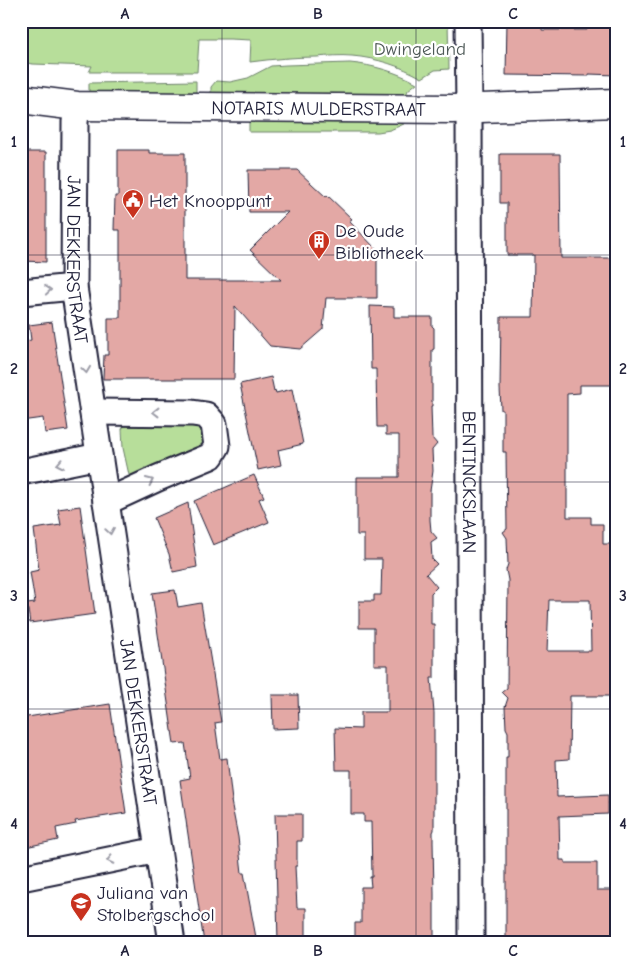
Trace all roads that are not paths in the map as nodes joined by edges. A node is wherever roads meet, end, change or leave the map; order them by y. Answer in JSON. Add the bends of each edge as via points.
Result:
{"nodes":[{"id":1,"x":468,"y":21,"type":"edge"},
{"id":2,"x":21,"y":99,"type":"edge"},
{"id":3,"x":616,"y":103,"type":"edge"},
{"id":4,"x":77,"y":106,"type":"junction"},
{"id":5,"x":469,"y":108,"type":"junction"},
{"id":6,"x":74,"y":287,"type":"junction"},
{"id":7,"x":21,"y":292,"type":"edge"},
{"id":8,"x":92,"y":412,"type":"junction"},
{"id":9,"x":99,"y":456,"type":"junction"},
{"id":10,"x":21,"y":472,"type":"edge"},
{"id":11,"x":106,"y":502,"type":"junction"},
{"id":12,"x":158,"y":850,"type":"junction"},
{"id":13,"x":21,"y":878,"type":"edge"},
{"id":14,"x":172,"y":943,"type":"edge"},
{"id":15,"x":471,"y":943,"type":"edge"}],
"edges":[{"from":1,"to":5,"type":"street","name":"BENTINCKSLAAN"},
{"from":2,"to":4,"type":"street","name":"NOTARIS MULDERSTRAAT"},
{"from":3,"to":5,"type":"street","name":"NOTARIS MULDERSTRAAT"},
{"from":4,"to":5,"type":"street","name":"NOTARIS MULDERSTRAAT"},
{"from":4,"to":6,"type":"street","name":"JAN DEKKERSTRAAT"},
{"from":5,"to":15,"type":"street","name":"BENTINCKSLAAN"},
{"from":7,"to":6,"type":"street","one_way":true},
{"from":6,"to":8,"type":"street","name":"JAN DEKKERSTRAAT","one_way":true},
{"from":8,"to":9,"type":"street","name":"JAN DEKKERSTRAAT"},
{"from":11,"to":8,"type":"street","one_way":true,"via":[[211,456],[217,446],[214,424],[206,415],[192,412]]},
{"from":9,"to":10,"type":"street","one_way":true},
{"from":9,"to":11,"type":"street","name":"JAN DEKKERSTRAAT"},
{"from":11,"to":12,"type":"street","name":"JAN DEKKERSTRAAT","one_way":true},
{"from":12,"to":13,"type":"street","one_way":true},
{"from":12,"to":14,"type":"street","name":"JAN DEKKERSTRAAT"}]}
